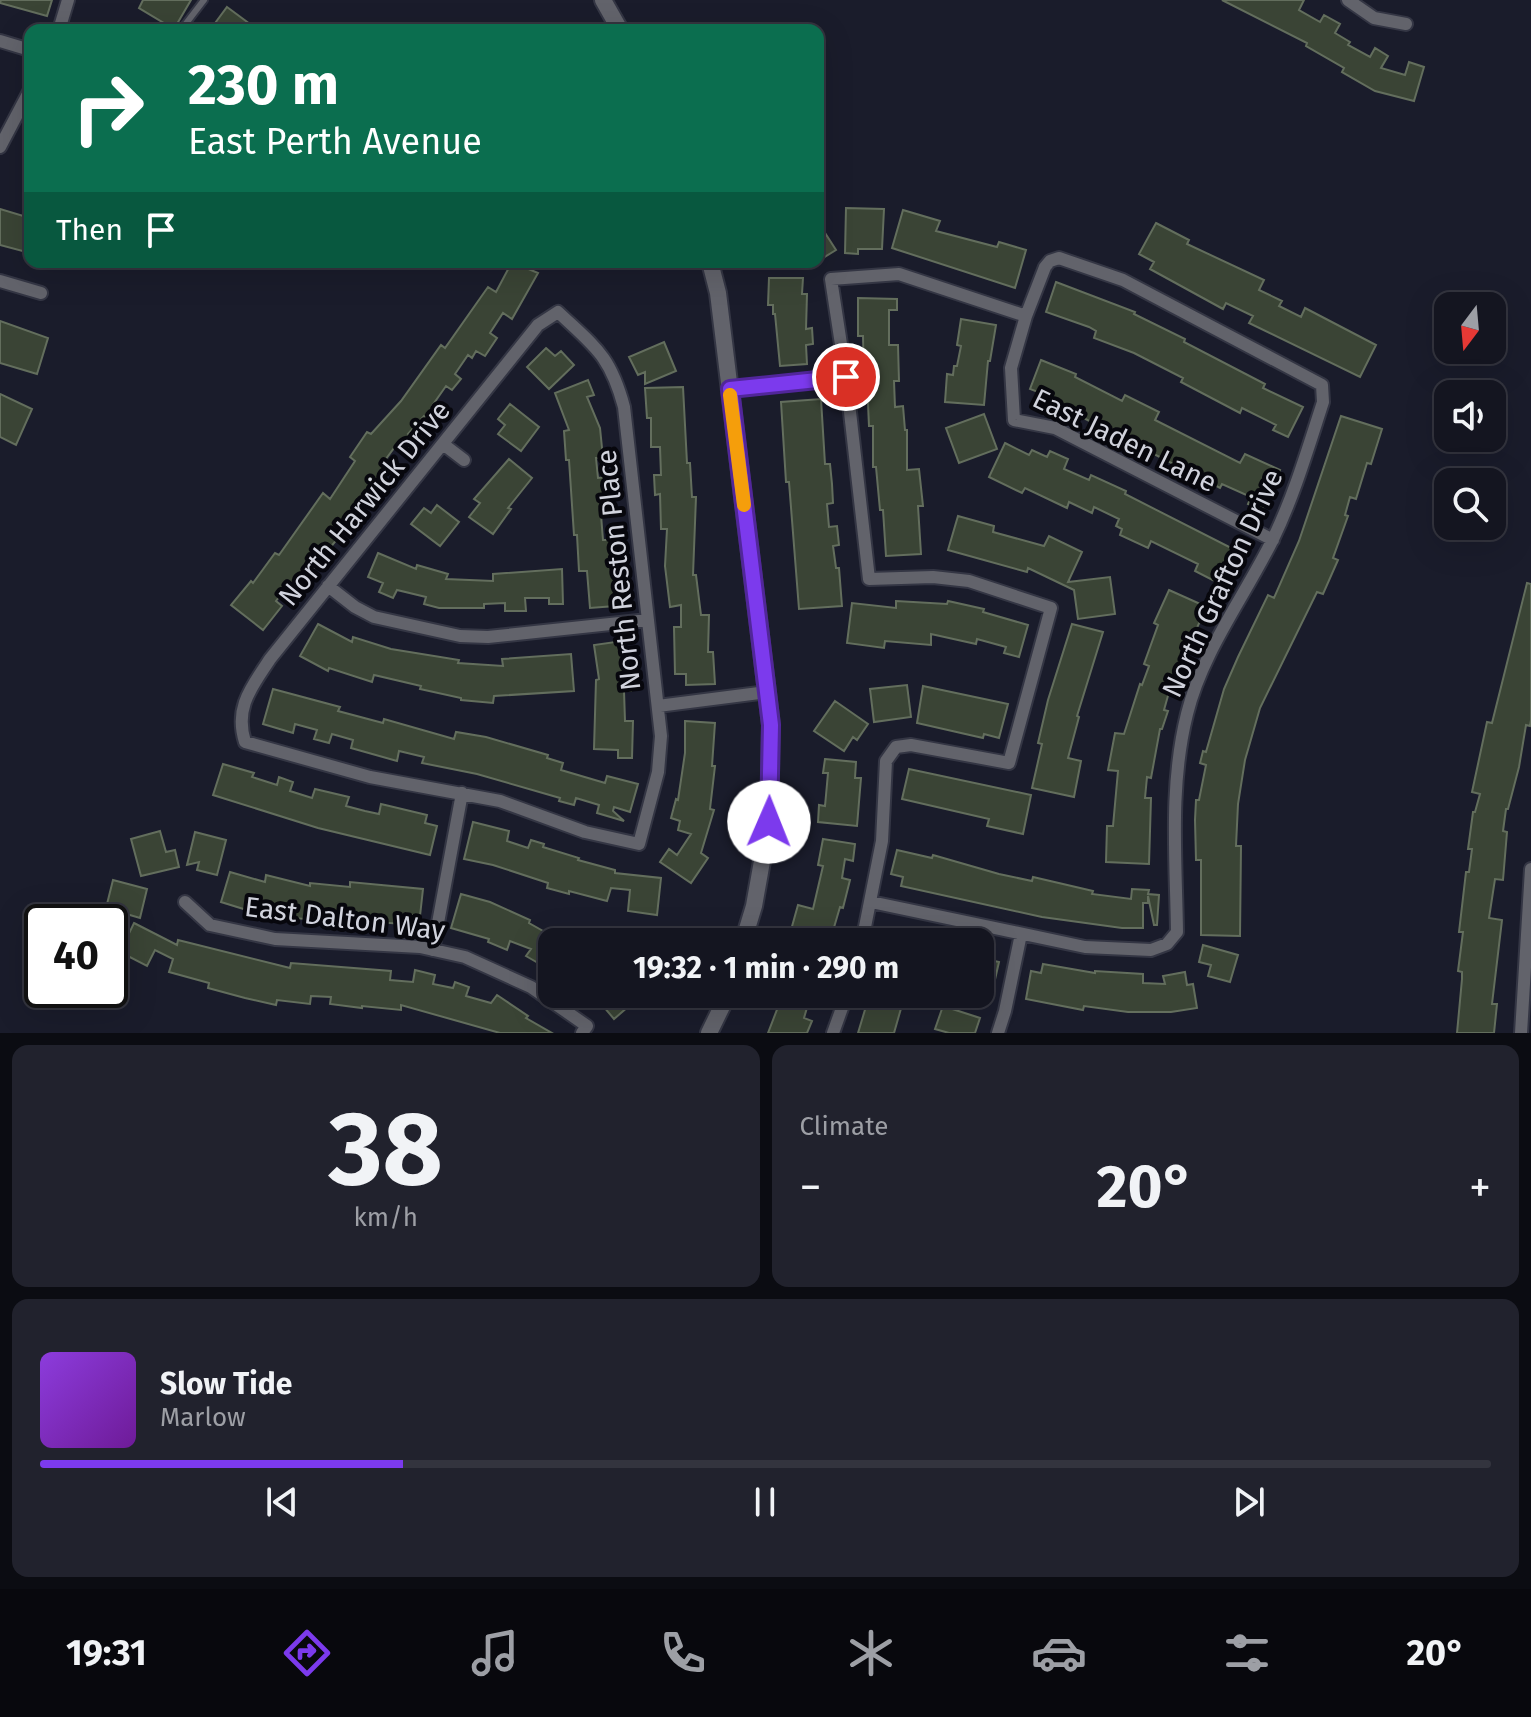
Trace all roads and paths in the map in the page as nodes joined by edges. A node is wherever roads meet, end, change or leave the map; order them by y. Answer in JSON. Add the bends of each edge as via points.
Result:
{"nodes":[{"id":1,"x":68,"y":0,"type":"edge"},
{"id":2,"x":204,"y":0,"type":"edge"},
{"id":3,"x":603,"y":0,"type":"edge"},
{"id":4,"x":1348,"y":0,"type":"edge"},
{"id":5,"x":61,"y":24,"type":"edge"},
{"id":6,"x":186,"y":24,"type":"edge"},
{"id":7,"x":617,"y":24,"type":"edge"},
{"id":8,"x":1406,"y":24,"type":"dead end"},
{"id":9,"x":0,"y":41,"type":"edge"},
{"id":10,"x":24,"y":48,"type":"edge"},
{"id":11,"x":24,"y":101,"type":"edge"},
{"id":12,"x":0,"y":147,"type":"edge"},
{"id":13,"x":712,"y":268,"type":"edge"},
{"id":14,"x":0,"y":281,"type":"edge"},
{"id":15,"x":41,"y":293,"type":"dead end"},
{"id":16,"x":558,"y":312,"type":"joint"},
{"id":17,"x":1026,"y":316,"type":"junction"},
{"id":18,"x":846,"y":377,"type":"junction"},
{"id":19,"x":1322,"y":385,"type":"joint"},
{"id":20,"x":730,"y":389,"type":"junction"},
{"id":21,"x":443,"y":444,"type":"junction"},
{"id":22,"x":464,"y":460,"type":"dead end"},
{"id":23,"x":1273,"y":540,"type":"junction"},
{"id":24,"x":328,"y":586,"type":"junction"},
{"id":25,"x":648,"y":620,"type":"junction"},
{"id":26,"x":767,"y":692,"type":"junction"},
{"id":27,"x":658,"y":706,"type":"junction"},
{"id":28,"x":462,"y":793,"type":"junction"},
{"id":29,"x":1531,"y":869,"type":"edge"},
{"id":30,"x":185,"y":902,"type":"dead end"},
{"id":31,"x":871,"y":902,"type":"junction"},
{"id":32,"x":747,"y":928,"type":"edge"},
{"id":33,"x":865,"y":928,"type":"edge"},
{"id":34,"x":1021,"y":934,"type":"junction"},
{"id":35,"x":433,"y":950,"type":"junction"},
{"id":36,"x":1528,"y":978,"type":"edge"},
{"id":37,"x":721,"y":1008,"type":"edge"},
{"id":38,"x":842,"y":1008,"type":"edge"},
{"id":39,"x":584,"y":1030,"type":"edge"},
{"id":40,"x":709,"y":1033,"type":"edge"},
{"id":41,"x":833,"y":1033,"type":"edge"},
{"id":42,"x":998,"y":1033,"type":"edge"},
{"id":43,"x":1521,"y":1033,"type":"edge"}],
"edges":[{"from":1,"to":5,"type":"street"},
{"from":2,"to":6,"type":"lane"},
{"from":3,"to":7,"type":"street"},
{"from":4,"to":8,"type":"street","via":[[1374,18]]},
{"from":9,"to":10,"type":"street"},
{"from":11,"to":12,"type":"street"},
{"from":13,"to":20,"type":"street"},
{"from":14,"to":15,"type":"street"},
{"from":16,"to":21,"type":"street","name":"North Harwick Drive","via":[[538,325]]},
{"from":16,"to":25,"type":"street","name":"North Reston Place","via":[[604,355],[616,378],[624,407]]},
{"from":17,"to":18,"type":"street","via":[[899,274],[831,279]]},
{"from":17,"to":19,"type":"street","name":"East Jaden Lane","via":[[1045,267],[1059,258],[1123,280]]},
{"from":17,"to":23,"type":"street","name":"East Jaden Lane","via":[[1011,368],[1014,420],[1055,428]]},
{"from":18,"to":20,"type":"street"},
{"from":18,"to":31,"type":"street","via":[[869,579],[969,581],[1051,608],[1009,763],[911,745],[896,747],[886,761],[882,841]]},
{"from":19,"to":23,"type":"street","name":"North Grafton Drive","via":[[1323,402]]},
{"from":20,"to":26,"type":"street"},
{"from":21,"to":22,"type":"street"},
{"from":21,"to":24,"type":"street","name":"North Harwick Drive"},
{"from":23,"to":34,"type":"street","name":"North Grafton Drive","via":[[1208,660],[1188,710],[1174,792],[1177,932],[1167,944],[1151,950],[1085,947]]},
{"from":24,"to":25,"type":"street","via":[[374,617],[460,636]]},
{"from":24,"to":28,"type":"street","name":"North Harwick Drive","via":[[248,694],[240,725],[245,742],[370,777]]},
{"from":25,"to":27,"type":"street","name":"North Reston Place"},
{"from":26,"to":27,"type":"street"},
{"from":26,"to":32,"type":"street","via":[[769,822]]},
{"from":27,"to":28,"type":"street","name":"North Reston Place","via":[[658,772],[639,844]]},
{"from":28,"to":35,"type":"street"},
{"from":29,"to":36,"type":"street"},
{"from":30,"to":35,"type":"street","name":"East Dalton Way","via":[[210,925],[275,939]]},
{"from":31,"to":33,"type":"street"},
{"from":31,"to":34,"type":"street"},
{"from":34,"to":42,"type":"street"},
{"from":35,"to":39,"type":"street","name":"East Dalton Way","via":[[465,957],[531,987]]},
{"from":36,"to":43,"type":"street"},
{"from":37,"to":40,"type":"street"},
{"from":38,"to":41,"type":"street"}]}
